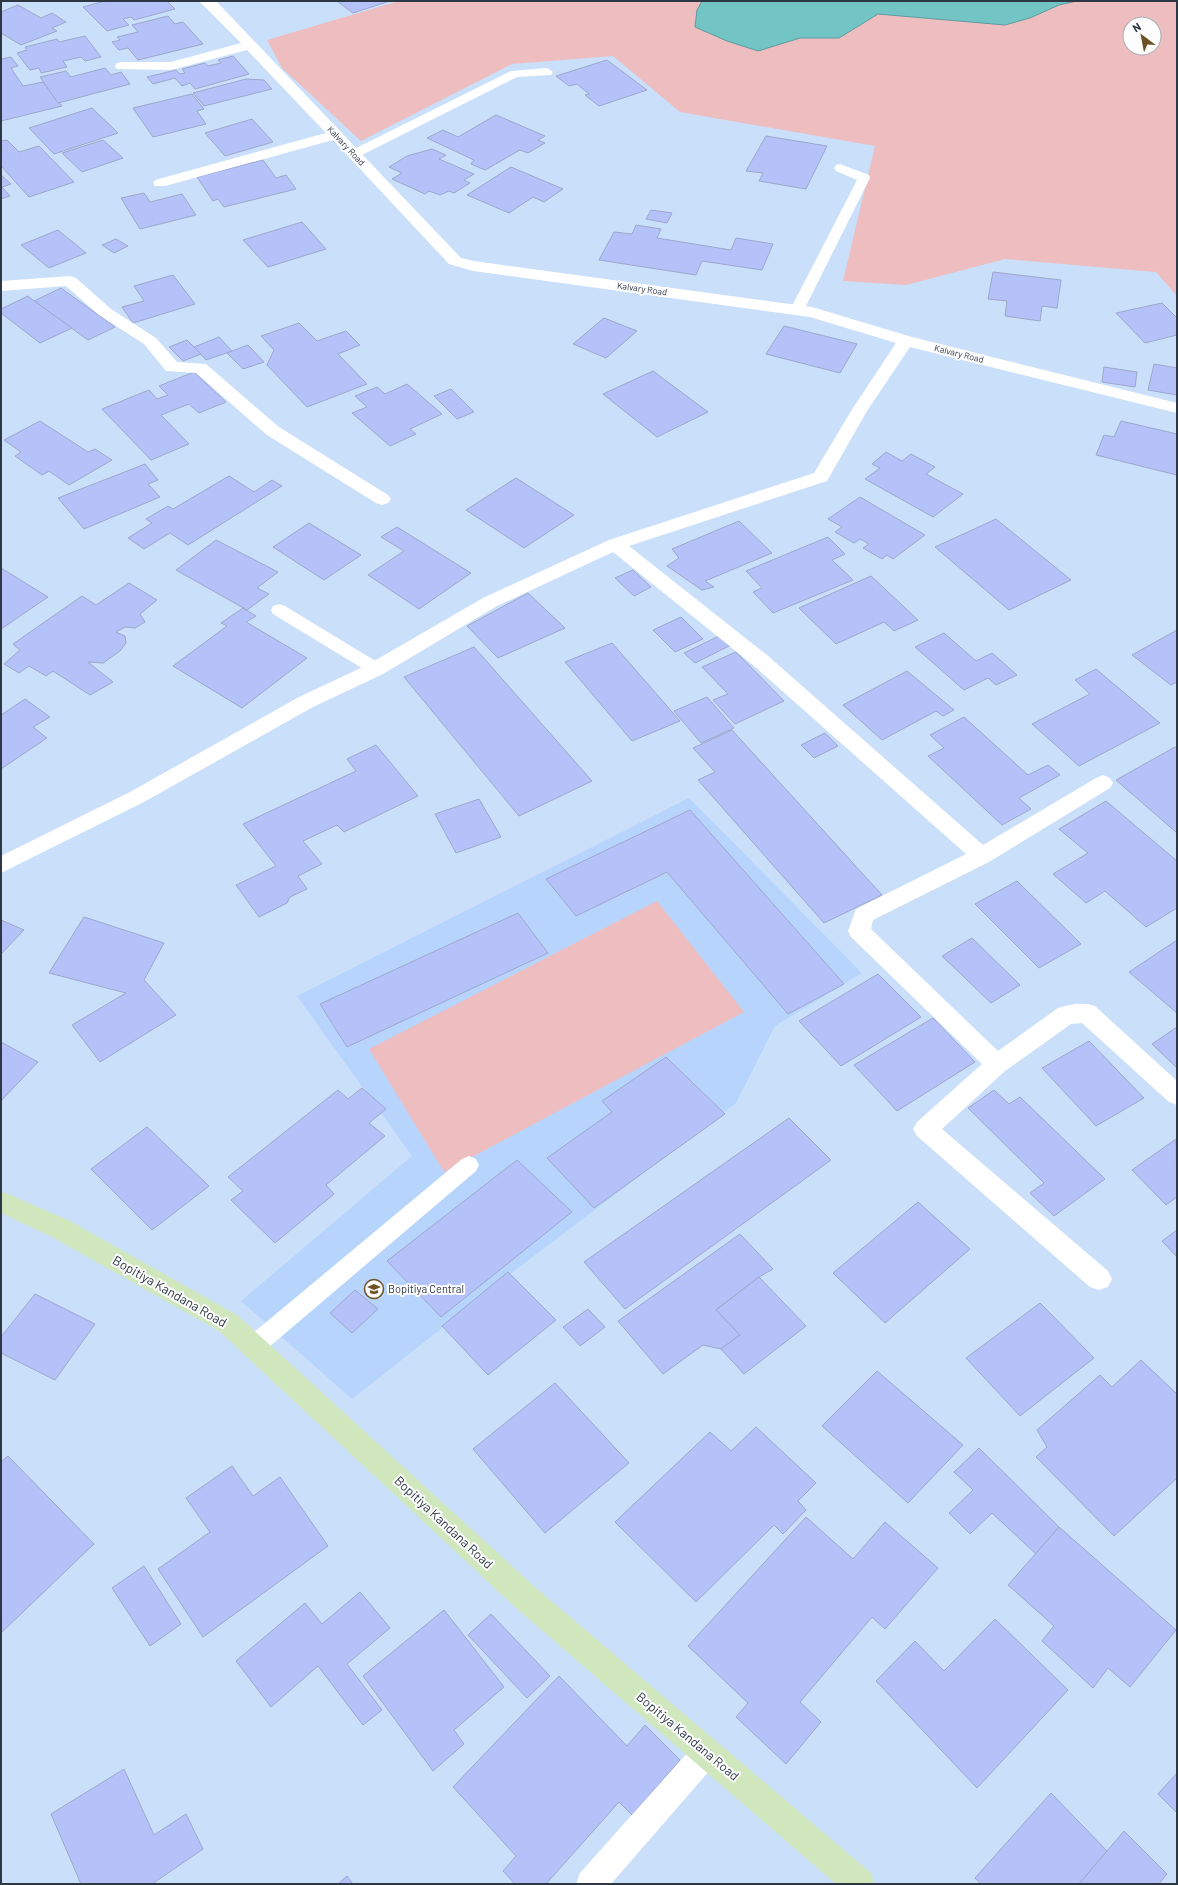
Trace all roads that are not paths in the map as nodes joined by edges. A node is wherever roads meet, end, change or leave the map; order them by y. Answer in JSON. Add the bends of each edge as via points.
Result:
{"nodes":[{"id":1,"x":206,"y":1,"type":"edge"},
{"id":2,"x":250,"y":45,"type":"junction"},
{"id":3,"x":122,"y":66,"type":"dead end"},
{"id":4,"x":546,"y":72,"type":"dead end"},
{"id":5,"x":336,"y":135,"type":"junction"},
{"id":6,"x":354,"y":154,"type":"junction"},
{"id":7,"x":840,"y":168,"type":"dead end"},
{"id":8,"x":160,"y":183,"type":"dead end"},
{"id":9,"x":1,"y":286,"type":"edge"},
{"id":10,"x":797,"y":310,"type":"junction"},
{"id":11,"x":906,"y":341,"type":"junction"},
{"id":12,"x":1177,"y":408,"type":"edge"},
{"id":13,"x":382,"y":499,"type":"dead end"},
{"id":14,"x":615,"y":544,"type":"junction"},
{"id":15,"x":279,"y":610,"type":"dead end"},
{"id":16,"x":376,"y":669,"type":"junction"},
{"id":17,"x":1103,"y":783,"type":"dead end"},
{"id":18,"x":982,"y":856,"type":"junction"},
{"id":19,"x":1,"y":865,"type":"edge"},
{"id":20,"x":997,"y":1064,"type":"junction"},
{"id":21,"x":1177,"y":1095,"type":"edge"},
{"id":22,"x":469,"y":1165,"type":"dead end"},
{"id":23,"x":1,"y":1202,"type":"edge"},
{"id":24,"x":1099,"y":1279,"type":"dead end"},
{"id":25,"x":254,"y":1346,"type":"junction"},
{"id":26,"x":707,"y":1752,"type":"junction"},
{"id":27,"x":591,"y":1884,"type":"edge"},
{"id":28,"x":860,"y":1884,"type":"edge"}],
"edges":[{"from":1,"to":2,"type":"street","name":"Kalvary Road"},
{"from":2,"to":3,"type":"street","via":[[171,66]]},
{"from":2,"to":5,"type":"street","name":"Kalvary Road"},
{"from":4,"to":6,"type":"lane","via":[[515,74]]},
{"from":5,"to":6,"type":"street","name":"Kalvary Road"},
{"from":5,"to":8,"type":"street"},
{"from":6,"to":10,"type":"street","name":"Kalvary Road","via":[[455,261],[473,266]]},
{"from":7,"to":10,"type":"lane","via":[[864,178]]},
{"from":9,"to":13,"type":"street","via":[[70,281],[105,312],[150,341],[172,367],[200,368],[273,431]]},
{"from":10,"to":11,"type":"street","name":"Kalvary Road","via":[[812,312]]},
{"from":11,"to":12,"type":"street","name":"Kalvary Road"},
{"from":11,"to":14,"type":"street","via":[[859,411],[821,477]]},
{"from":14,"to":16,"type":"street","via":[[490,602]]},
{"from":14,"to":18,"type":"street","via":[[760,660]]},
{"from":15,"to":16,"type":"lane"},
{"from":16,"to":19,"type":"street","via":[[306,702],[138,797]]},
{"from":17,"to":18,"type":"street"},
{"from":18,"to":20,"type":"street","via":[[864,915],[859,931]]},
{"from":20,"to":21,"type":"street","via":[[1066,1015],[1087,1013]]},
{"from":20,"to":24,"type":"street","via":[[925,1129]]},
{"from":22,"to":25,"type":"lane"},
{"from":23,"to":25,"type":"main road","name":"Bopitiya Kandana Road","via":[[61,1229],[228,1322]]},
{"from":25,"to":26,"type":"main road","name":"Bopitiya Kandana Road","via":[[526,1598]]},
{"from":26,"to":27,"type":"street"},
{"from":26,"to":28,"type":"main road","name":"Bopitiya Kandana Road"}]}
